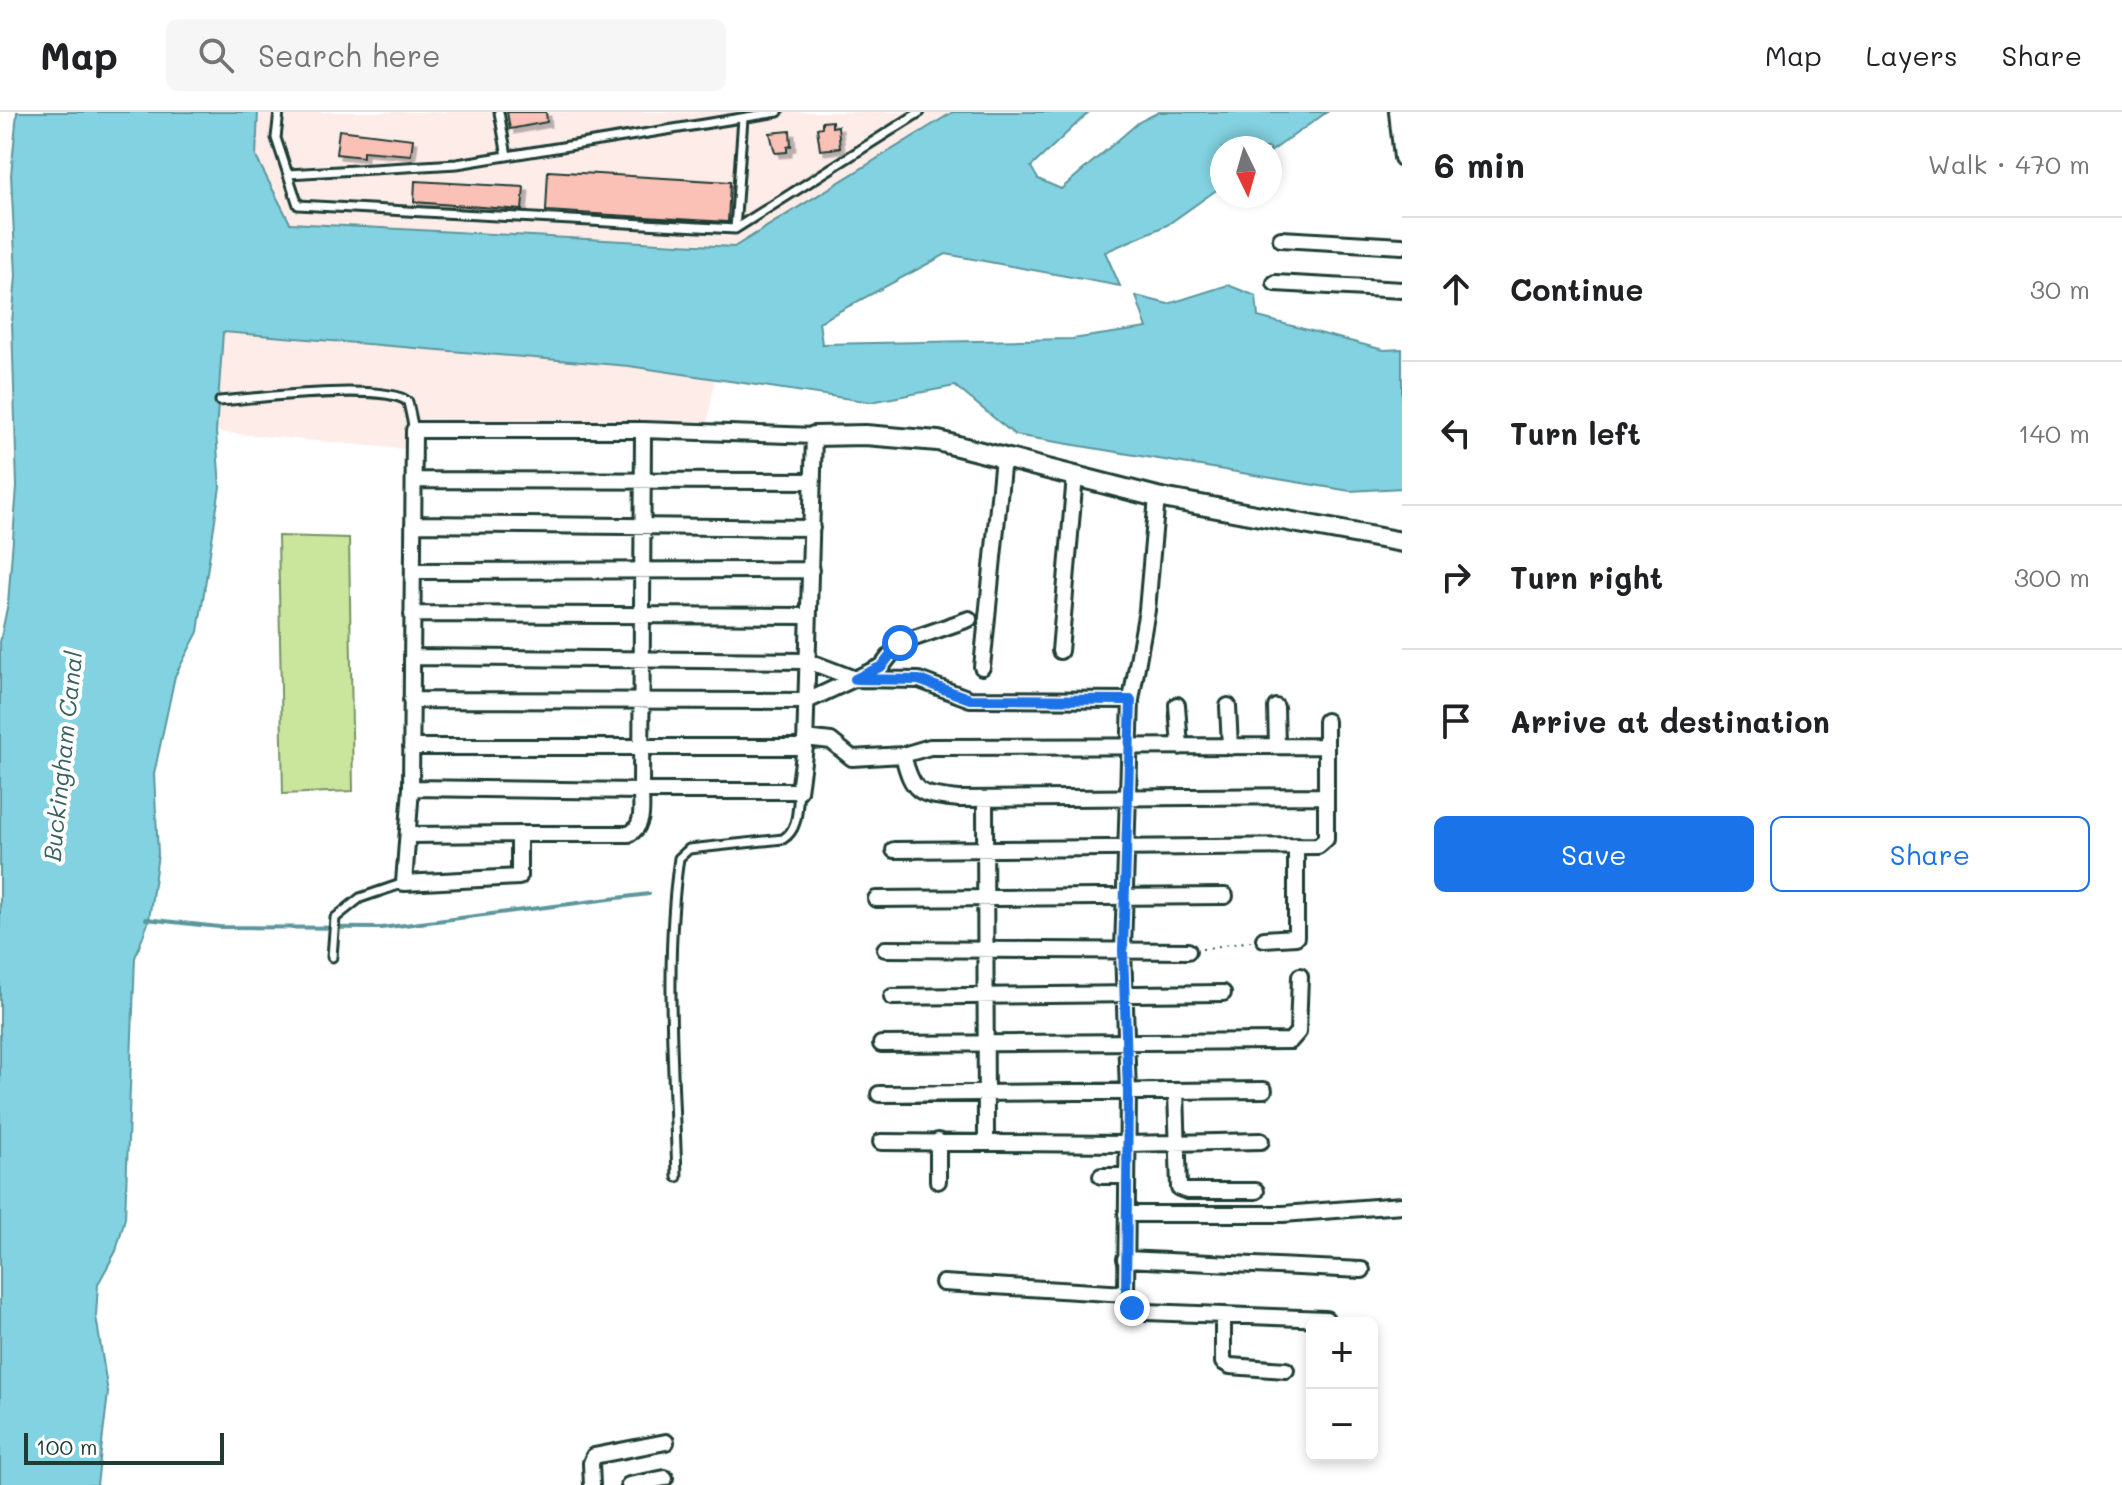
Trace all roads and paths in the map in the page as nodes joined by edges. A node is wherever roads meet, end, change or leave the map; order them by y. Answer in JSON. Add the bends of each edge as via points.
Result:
{"nodes":[{"id":1,"x":279,"y":112,"type":"edge"},
{"id":2,"x":499,"y":112,"type":"edge"},
{"id":3,"x":778,"y":112,"type":"edge"},
{"id":4,"x":920,"y":112,"type":"edge"},
{"id":5,"x":1397,"y":112,"type":"edge"},
{"id":6,"x":743,"y":118,"type":"junction"},
{"id":7,"x":507,"y":156,"type":"junction"},
{"id":8,"x":1402,"y":158,"type":"edge"},
{"id":9,"x":288,"y":174,"type":"junction"},
{"id":10,"x":735,"y":229,"type":"junction"},
{"id":11,"x":1281,"y":239,"type":"dead end"},
{"id":12,"x":1402,"y":246,"type":"edge"},
{"id":13,"x":1275,"y":283,"type":"dead end"},
{"id":14,"x":1402,"y":290,"type":"edge"},
{"id":15,"x":220,"y":401,"type":"dead end"},
{"id":16,"x":414,"y":430,"type":"junction"},
{"id":17,"x":643,"y":430,"type":"junction"},
{"id":18,"x":814,"y":436,"type":"junction"},
{"id":19,"x":1003,"y":458,"type":"junction"},
{"id":20,"x":1075,"y":476,"type":"junction"},
{"id":21,"x":414,"y":480,"type":"junction"},
{"id":22,"x":813,"y":481,"type":"junction"},
{"id":23,"x":643,"y":482,"type":"junction"},
{"id":24,"x":1157,"y":497,"type":"junction"},
{"id":25,"x":413,"y":524,"type":"junction"},
{"id":26,"x":643,"y":526,"type":"junction"},
{"id":27,"x":812,"y":528,"type":"junction"},
{"id":28,"x":1402,"y":542,"type":"edge"},
{"id":29,"x":642,"y":570,"type":"junction"},
{"id":30,"x":811,"y":570,"type":"junction"},
{"id":31,"x":413,"y":571,"type":"junction"},
{"id":32,"x":412,"y":614,"type":"junction"},
{"id":33,"x":642,"y":615,"type":"junction"},
{"id":34,"x":809,"y":616,"type":"junction"},
{"id":35,"x":969,"y":619,"type":"dead end"},
{"id":36,"x":1060,"y":651,"type":"dead end"},
{"id":37,"x":412,"y":657,"type":"junction"},
{"id":38,"x":642,"y":660,"type":"junction"},
{"id":39,"x":808,"y":661,"type":"junction"},
{"id":40,"x":982,"y":667,"type":"dead end"},
{"id":41,"x":855,"y":679,"type":"junction"},
{"id":42,"x":411,"y":700,"type":"junction"},
{"id":43,"x":1131,"y":700,"type":"junction"},
{"id":44,"x":642,"y":701,"type":"junction"},
{"id":45,"x":807,"y":701,"type":"junction"},
{"id":46,"x":1177,"y":705,"type":"dead end"},
{"id":47,"x":1228,"y":706,"type":"dead end"},
{"id":48,"x":1276,"y":707,"type":"dead end"},
{"id":49,"x":1326,"y":721,"type":"dead end"},
{"id":50,"x":805,"y":742,"type":"junction"},
{"id":51,"x":1277,"y":746,"type":"junction"},
{"id":52,"x":1326,"y":746,"type":"junction"},
{"id":53,"x":411,"y":747,"type":"junction"},
{"id":54,"x":641,"y":747,"type":"junction"},
{"id":55,"x":1130,"y":747,"type":"junction"},
{"id":56,"x":1180,"y":747,"type":"junction"},
{"id":57,"x":1230,"y":747,"type":"junction"},
{"id":58,"x":903,"y":755,"type":"junction"},
{"id":59,"x":411,"y":788,"type":"junction"},
{"id":60,"x":641,"y":791,"type":"junction"},
{"id":61,"x":799,"y":791,"type":"junction"},
{"id":62,"x":1326,"y":796,"type":"junction"},
{"id":63,"x":1128,"y":798,"type":"junction"},
{"id":64,"x":985,"y":799,"type":"junction"},
{"id":65,"x":519,"y":834,"type":"junction"},
{"id":66,"x":408,"y":835,"type":"junction"},
{"id":67,"x":1296,"y":846,"type":"junction"},
{"id":68,"x":1126,"y":849,"type":"junction"},
{"id":69,"x":894,"y":850,"type":"dead end"},
{"id":70,"x":985,"y":850,"type":"junction"},
{"id":71,"x":404,"y":883,"type":"junction"},
{"id":72,"x":1225,"y":896,"type":"dead end"},
{"id":73,"x":985,"y":898,"type":"junction"},
{"id":74,"x":1124,"y":898,"type":"junction"},
{"id":75,"x":876,"y":899,"type":"dead end"},
{"id":76,"x":1264,"y":939,"type":"joint"},
{"id":77,"x":985,"y":948,"type":"junction"},
{"id":78,"x":885,"y":949,"type":"dead end"},
{"id":79,"x":1123,"y":950,"type":"junction"},
{"id":80,"x":1188,"y":951,"type":"joint"},
{"id":81,"x":332,"y":957,"type":"dead end"},
{"id":82,"x":1300,"y":976,"type":"dead end"},
{"id":83,"x":1223,"y":993,"type":"dead end"},
{"id":84,"x":1126,"y":996,"type":"junction"},
{"id":85,"x":892,"y":997,"type":"dead end"},
{"id":86,"x":986,"y":997,"type":"junction"},
{"id":87,"x":881,"y":1044,"type":"dead end"},
{"id":88,"x":1127,"y":1044,"type":"junction"},
{"id":89,"x":986,"y":1045,"type":"junction"},
{"id":90,"x":1264,"y":1090,"type":"dead end"},
{"id":91,"x":1176,"y":1091,"type":"junction"},
{"id":92,"x":1128,"y":1092,"type":"junction"},
{"id":93,"x":986,"y":1093,"type":"junction"},
{"id":94,"x":879,"y":1094,"type":"dead end"},
{"id":95,"x":986,"y":1140,"type":"junction"},
{"id":96,"x":938,"y":1141,"type":"junction"},
{"id":97,"x":1261,"y":1141,"type":"dead end"},
{"id":98,"x":881,"y":1142,"type":"dead end"},
{"id":99,"x":1127,"y":1144,"type":"junction"},
{"id":100,"x":1178,"y":1144,"type":"junction"},
{"id":101,"x":1101,"y":1176,"type":"dead end"},
{"id":102,"x":1125,"y":1176,"type":"junction"},
{"id":103,"x":677,"y":1177,"type":"dead end"},
{"id":104,"x":938,"y":1181,"type":"dead end"},
{"id":105,"x":1225,"y":1190,"type":"junction"},
{"id":106,"x":1256,"y":1191,"type":"dead end"},
{"id":107,"x":1402,"y":1205,"type":"edge"},
{"id":108,"x":1226,"y":1212,"type":"junction"},
{"id":109,"x":1126,"y":1214,"type":"junction"},
{"id":110,"x":1125,"y":1259,"type":"junction"},
{"id":111,"x":1362,"y":1270,"type":"dead end"},
{"id":112,"x":943,"y":1283,"type":"dead end"},
{"id":113,"x":1126,"y":1294,"type":"junction"},
{"id":114,"x":1223,"y":1315,"type":"junction"},
{"id":115,"x":1306,"y":1318,"type":"edge"},
{"id":116,"x":1286,"y":1370,"type":"dead end"},
{"id":117,"x":666,"y":1442,"type":"dead end"},
{"id":118,"x":665,"y":1478,"type":"dead end"},
{"id":119,"x":592,"y":1485,"type":"edge"},
{"id":120,"x":629,"y":1485,"type":"edge"}],
"edges":[{"from":1,"to":9,"type":"lane","via":[[276,138]]},
{"from":2,"to":7,"type":"lane"},
{"from":3,"to":6,"type":"lane"},
{"from":4,"to":10,"type":"lane"},
{"from":5,"to":8,"type":"street"},
{"from":6,"to":7,"type":"lane"},
{"from":6,"to":10,"type":"lane"},
{"from":7,"to":9,"type":"lane","via":[[426,167]]},
{"from":9,"to":10,"type":"lane","via":[[298,205]]},
{"from":11,"to":12,"type":"street"},
{"from":13,"to":14,"type":"street"},
{"from":15,"to":16,"type":"lane","via":[[299,393],[394,394],[408,402]]},
{"from":16,"to":17,"type":"street"},
{"from":16,"to":21,"type":"street"},
{"from":17,"to":18,"type":"street"},
{"from":17,"to":23,"type":"street"},
{"from":18,"to":19,"type":"street","via":[[938,441]]},
{"from":18,"to":22,"type":"street"},
{"from":19,"to":20,"type":"street"},
{"from":19,"to":40,"type":"street"},
{"from":20,"to":24,"type":"street"},
{"from":20,"to":36,"type":"street"},
{"from":21,"to":23,"type":"street"},
{"from":21,"to":25,"type":"street"},
{"from":22,"to":23,"type":"street"},
{"from":22,"to":27,"type":"street"},
{"from":23,"to":26,"type":"street"},
{"from":24,"to":28,"type":"street"},
{"from":24,"to":43,"type":"street","via":[[1147,610]]},
{"from":25,"to":26,"type":"street"},
{"from":25,"to":31,"type":"street"},
{"from":26,"to":27,"type":"street"},
{"from":26,"to":29,"type":"street"},
{"from":27,"to":30,"type":"street"},
{"from":29,"to":30,"type":"street"},
{"from":29,"to":31,"type":"street"},
{"from":29,"to":33,"type":"street"},
{"from":30,"to":34,"type":"street"},
{"from":31,"to":32,"type":"street"},
{"from":32,"to":33,"type":"street"},
{"from":32,"to":37,"type":"street"},
{"from":33,"to":34,"type":"street"},
{"from":33,"to":38,"type":"street"},
{"from":34,"to":39,"type":"street"},
{"from":35,"to":41,"type":"street","via":[[900,643],[882,666]]},
{"from":37,"to":38,"type":"street"},
{"from":37,"to":42,"type":"street"},
{"from":38,"to":39,"type":"street"},
{"from":38,"to":44,"type":"street"},
{"from":39,"to":41,"type":"street"},
{"from":39,"to":45,"type":"street"},
{"from":41,"to":43,"type":"street","via":[[919,680],[970,699]]},
{"from":41,"to":45,"type":"street"},
{"from":42,"to":44,"type":"street"},
{"from":42,"to":53,"type":"street"},
{"from":43,"to":55,"type":"street"},
{"from":44,"to":45,"type":"street"},
{"from":44,"to":54,"type":"street"},
{"from":45,"to":50,"type":"street"},
{"from":46,"to":56,"type":"street"},
{"from":47,"to":57,"type":"street"},
{"from":48,"to":51,"type":"street"},
{"from":49,"to":52,"type":"street"},
{"from":50,"to":54,"type":"street"},
{"from":50,"to":58,"type":"street","via":[[831,741],[852,758]]},
{"from":50,"to":61,"type":"street"},
{"from":51,"to":52,"type":"street"},
{"from":51,"to":57,"type":"street"},
{"from":52,"to":62,"type":"street"},
{"from":53,"to":54,"type":"street"},
{"from":53,"to":59,"type":"street"},
{"from":54,"to":60,"type":"street"},
{"from":55,"to":56,"type":"street"},
{"from":55,"to":58,"type":"street","via":[[930,747]]},
{"from":55,"to":63,"type":"street"},
{"from":56,"to":57,"type":"street"},
{"from":58,"to":64,"type":"street","via":[[910,784],[919,793]]},
{"from":59,"to":60,"type":"street"},
{"from":59,"to":66,"type":"street"},
{"from":60,"to":61,"type":"street"},
{"from":60,"to":65,"type":"street","via":[[641,821],[629,834]]},
{"from":61,"to":103,"type":"lane","via":[[792,834],[689,849],[679,858],[673,1025]]},
{"from":62,"to":63,"type":"street"},
{"from":62,"to":67,"type":"street","via":[[1324,843]]},
{"from":63,"to":64,"type":"street"},
{"from":63,"to":68,"type":"street"},
{"from":64,"to":70,"type":"street"},
{"from":65,"to":66,"type":"street"},
{"from":65,"to":71,"type":"street","via":[[519,877]]},
{"from":66,"to":71,"type":"street"},
{"from":67,"to":68,"type":"street"},
{"from":67,"to":76,"type":"street","via":[[1296,937]]},
{"from":68,"to":70,"type":"street"},
{"from":68,"to":74,"type":"street"},
{"from":69,"to":70,"type":"street"},
{"from":70,"to":73,"type":"street"},
{"from":71,"to":81,"type":"lane","via":[[360,898],[335,918]]},
{"from":72,"to":74,"type":"street"},
{"from":73,"to":74,"type":"street"},
{"from":73,"to":75,"type":"street"},
{"from":73,"to":77,"type":"street"},
{"from":74,"to":79,"type":"street"},
{"from":76,"to":80,"type":"path"},
{"from":77,"to":78,"type":"street"},
{"from":77,"to":79,"type":"street"},
{"from":77,"to":86,"type":"street"},
{"from":79,"to":80,"type":"street"},
{"from":79,"to":84,"type":"street"},
{"from":82,"to":88,"type":"street","via":[[1298,1032],[1290,1041]]},
{"from":83,"to":84,"type":"street"},
{"from":84,"to":86,"type":"street"},
{"from":84,"to":88,"type":"street"},
{"from":85,"to":86,"type":"street"},
{"from":86,"to":89,"type":"street"},
{"from":87,"to":89,"type":"street"},
{"from":88,"to":89,"type":"street"},
{"from":88,"to":92,"type":"street"},
{"from":89,"to":93,"type":"street"},
{"from":90,"to":91,"type":"street"},
{"from":91,"to":92,"type":"street"},
{"from":91,"to":100,"type":"street"},
{"from":92,"to":93,"type":"street"},
{"from":92,"to":99,"type":"street"},
{"from":93,"to":94,"type":"street"},
{"from":93,"to":95,"type":"street"},
{"from":95,"to":96,"type":"street"},
{"from":95,"to":99,"type":"street"},
{"from":96,"to":98,"type":"street"},
{"from":96,"to":104,"type":"street"},
{"from":97,"to":100,"type":"street"},
{"from":99,"to":100,"type":"street"},
{"from":99,"to":102,"type":"street"},
{"from":100,"to":105,"type":"street","via":[[1179,1188]]},
{"from":101,"to":102,"type":"street"},
{"from":102,"to":109,"type":"street"},
{"from":105,"to":106,"type":"street"},
{"from":105,"to":108,"type":"street"},
{"from":107,"to":108,"type":"street","via":[[1283,1214]]},
{"from":108,"to":109,"type":"street"},
{"from":109,"to":110,"type":"street"},
{"from":110,"to":111,"type":"street"},
{"from":110,"to":113,"type":"street"},
{"from":112,"to":113,"type":"street"},
{"from":113,"to":114,"type":"street","via":[[1132,1308],[1147,1312]]},
{"from":114,"to":115,"type":"street"},
{"from":114,"to":116,"type":"street","via":[[1223,1362]]},
{"from":117,"to":119,"type":"street","via":[[594,1456]]},
{"from":118,"to":120,"type":"street"}]}
